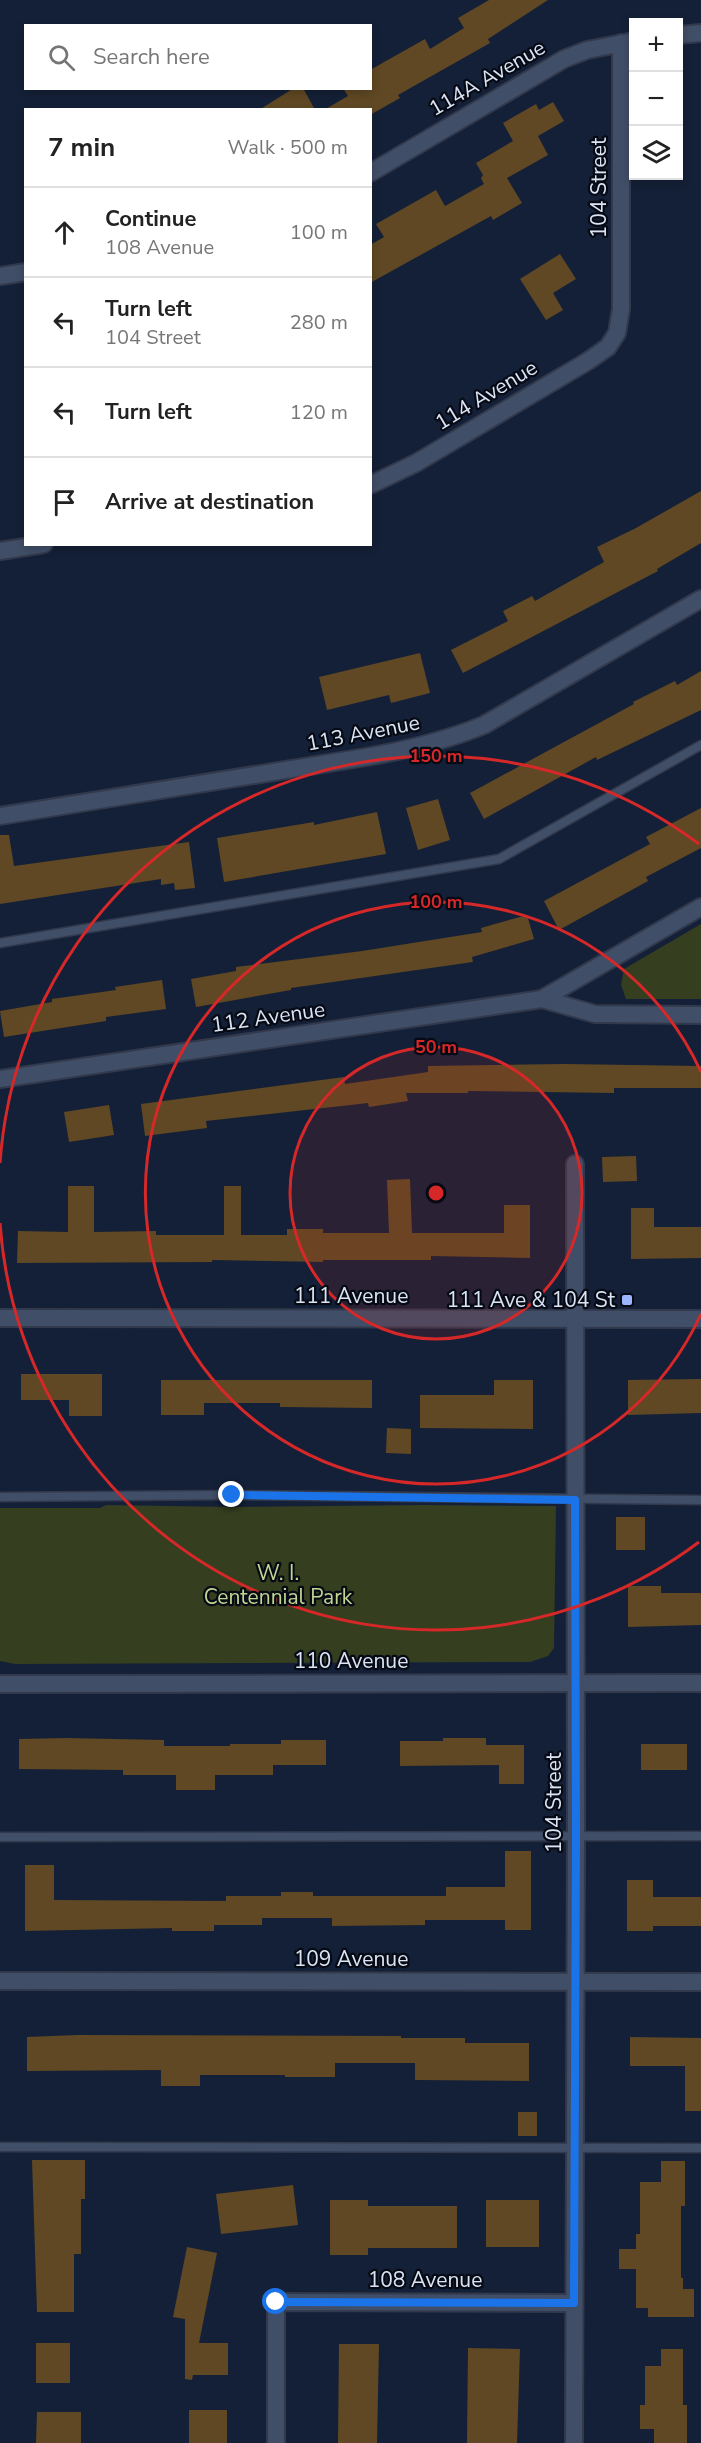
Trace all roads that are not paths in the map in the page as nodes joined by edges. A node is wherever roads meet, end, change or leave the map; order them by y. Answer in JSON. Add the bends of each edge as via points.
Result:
{"nodes":[{"id":1,"x":701,"y":33,"type":"edge"},
{"id":2,"x":683,"y":35,"type":"edge"},
{"id":3,"x":627,"y":42,"type":"edge"},
{"id":4,"x":372,"y":172,"type":"edge"},
{"id":5,"x":24,"y":272,"type":"edge"},
{"id":6,"x":0,"y":276,"type":"edge"},
{"id":7,"x":616,"y":333,"type":"joint"},
{"id":8,"x":372,"y":484,"type":"edge"},
{"id":9,"x":31,"y":546,"type":"edge"},
{"id":10,"x":0,"y":551,"type":"edge"},
{"id":11,"x":701,"y":599,"type":"edge"},
{"id":12,"x":701,"y":746,"type":"edge"},
{"id":13,"x":0,"y":816,"type":"edge"},
{"id":14,"x":701,"y":908,"type":"edge"},
{"id":15,"x":0,"y":943,"type":"edge"},
{"id":16,"x":542,"y":999,"type":"junction"},
{"id":17,"x":701,"y":1015,"type":"edge"},
{"id":18,"x":0,"y":1079,"type":"edge"},
{"id":19,"x":575,"y":1164,"type":"dead end"},
{"id":20,"x":0,"y":1318,"type":"edge"},
{"id":21,"x":574,"y":1319,"type":"junction"},
{"id":22,"x":701,"y":1319,"type":"edge"},
{"id":23,"x":0,"y":1497,"type":"edge"},
{"id":24,"x":575,"y":1500,"type":"junction"},
{"id":25,"x":701,"y":1500,"type":"edge"},
{"id":26,"x":701,"y":1683,"type":"edge"},
{"id":27,"x":0,"y":1684,"type":"edge"},
{"id":28,"x":576,"y":1684,"type":"junction"},
{"id":29,"x":576,"y":1836,"type":"junction"},
{"id":30,"x":701,"y":1836,"type":"edge"},
{"id":31,"x":0,"y":1837,"type":"edge"},
{"id":32,"x":0,"y":1980,"type":"edge"},
{"id":33,"x":576,"y":1982,"type":"junction"},
{"id":34,"x":701,"y":1982,"type":"edge"},
{"id":35,"x":0,"y":2147,"type":"edge"},
{"id":36,"x":575,"y":2148,"type":"junction"},
{"id":37,"x":701,"y":2148,"type":"edge"},
{"id":38,"x":574,"y":2303,"type":"junction"},
{"id":39,"x":276,"y":2443,"type":"edge"},
{"id":40,"x":574,"y":2443,"type":"edge"}],
"edges":[{"from":1,"to":2,"type":"street"},
{"from":3,"to":4,"type":"street","name":"114A Avenue","via":[[564,59]]},
{"from":3,"to":7,"type":"street","name":"104 Street","via":[[622,290]]},
{"from":5,"to":6,"type":"street"},
{"from":7,"to":8,"type":"street","name":"114 Avenue","via":[[608,347],[588,361],[416,463]]},
{"from":9,"to":10,"type":"street"},
{"from":11,"to":13,"type":"street","name":"113 Avenue","via":[[484,725],[450,739],[376,756]]},
{"from":12,"to":15,"type":"lane","via":[[499,859]]},
{"from":14,"to":16,"type":"street","name":"112 Avenue"},
{"from":16,"to":17,"type":"street","name":"112 Avenue","via":[[595,1014]]},
{"from":16,"to":18,"type":"street","name":"112 Avenue"},
{"from":19,"to":21,"type":"street","name":"104 Street"},
{"from":20,"to":21,"type":"street","name":"111 Avenue"},
{"from":21,"to":22,"type":"street","name":"111 Avenue"},
{"from":21,"to":24,"type":"street","name":"104 Street"},
{"from":23,"to":24,"type":"lane","via":[[232,1495]]},
{"from":24,"to":25,"type":"lane"},
{"from":24,"to":28,"type":"street","name":"104 Street"},
{"from":26,"to":28,"type":"street","name":"110 Avenue"},
{"from":27,"to":28,"type":"street","name":"110 Avenue"},
{"from":28,"to":29,"type":"street","name":"104 Street"},
{"from":29,"to":30,"type":"lane"},
{"from":29,"to":31,"type":"lane"},
{"from":29,"to":33,"type":"street","name":"104 Street"},
{"from":32,"to":33,"type":"street","name":"109 Avenue"},
{"from":33,"to":34,"type":"street","name":"109 Avenue"},
{"from":33,"to":36,"type":"street","name":"104 Street"},
{"from":35,"to":36,"type":"lane"},
{"from":36,"to":37,"type":"lane"},
{"from":36,"to":38,"type":"street","name":"104 Street"},
{"from":38,"to":39,"type":"street","name":"108 Avenue","via":[[276,2302]]},
{"from":38,"to":40,"type":"street","name":"104 Street"}]}
